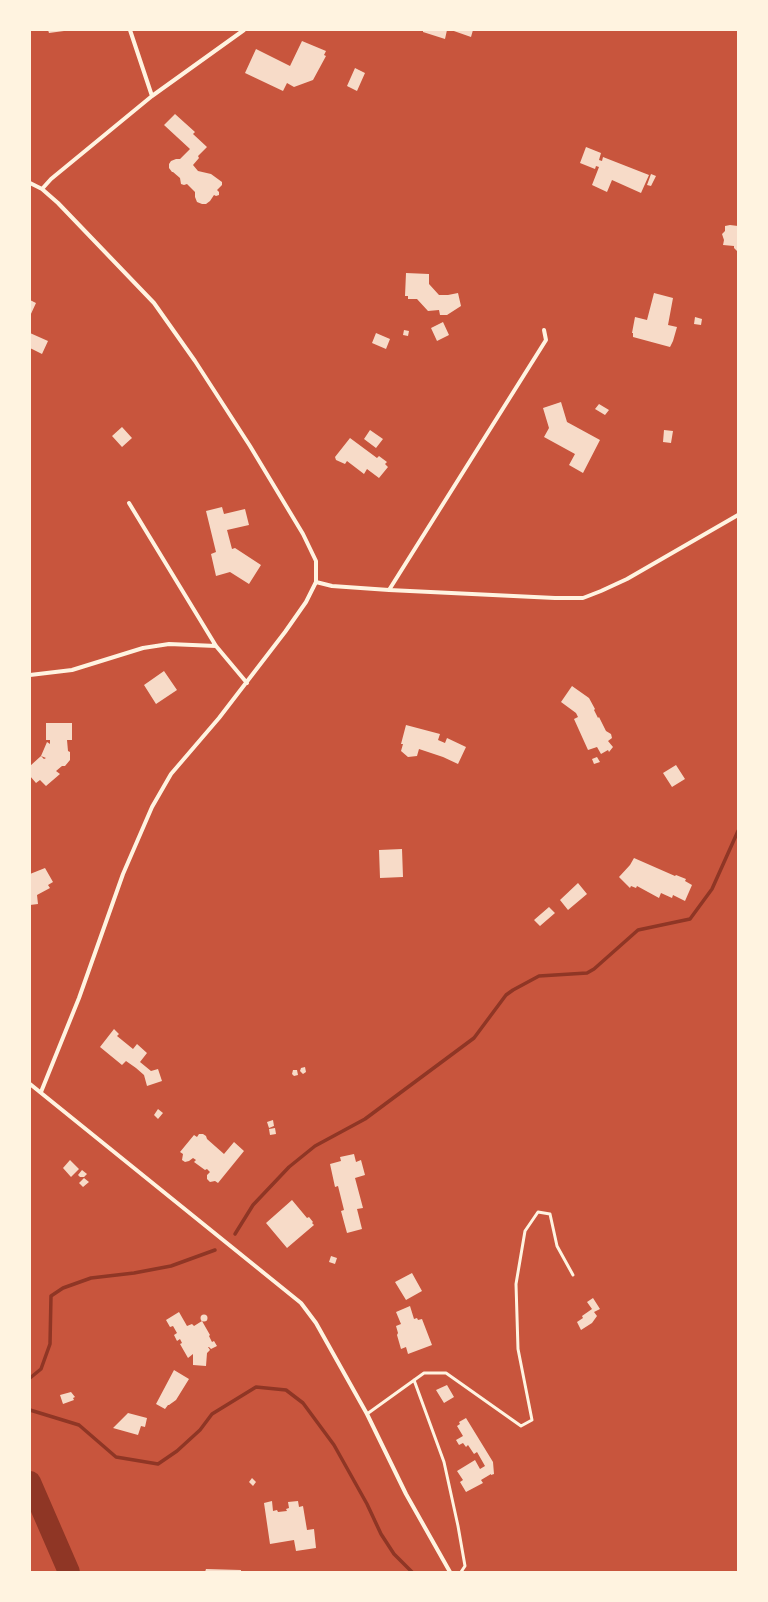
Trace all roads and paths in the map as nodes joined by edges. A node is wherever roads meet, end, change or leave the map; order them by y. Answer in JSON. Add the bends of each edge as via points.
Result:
{"nodes":[{"id":1,"x":130,"y":30,"type":"edge"},
{"id":2,"x":244,"y":30,"type":"edge"},
{"id":3,"x":152,"y":96,"type":"junction"},
{"id":4,"x":30,"y":183,"type":"edge"},
{"id":5,"x":42,"y":189,"type":"junction"},
{"id":6,"x":544,"y":330,"type":"dead end"},
{"id":7,"x":129,"y":503,"type":"dead end"},
{"id":8,"x":738,"y":515,"type":"edge"},
{"id":9,"x":316,"y":582,"type":"junction"},
{"id":10,"x":389,"y":590,"type":"junction"},
{"id":11,"x":216,"y":646,"type":"junction"},
{"id":12,"x":30,"y":675,"type":"edge"},
{"id":13,"x":247,"y":683,"type":"junction"},
{"id":14,"x":30,"y":1084,"type":"edge"},
{"id":15,"x":41,"y":1092,"type":"junction"},
{"id":16,"x":573,"y":1275,"type":"dead end"},
{"id":17,"x":414,"y":1380,"type":"junction"},
{"id":18,"x":367,"y":1414,"type":"junction"},
{"id":19,"x":450,"y":1572,"type":"edge"},
{"id":20,"x":461,"y":1572,"type":"edge"}],
"edges":[{"from":1,"to":3,"type":"street"},
{"from":2,"to":3,"type":"street"},
{"from":3,"to":5,"type":"street"},
{"from":4,"to":5,"type":"street"},
{"from":5,"to":9,"type":"street","via":[[154,303],[196,361],[303,534],[316,561]]},
{"from":6,"to":10,"type":"street","via":[[546,340]]},
{"from":7,"to":11,"type":"street"},
{"from":8,"to":10,"type":"street","via":[[627,579],[583,598]]},
{"from":9,"to":10,"type":"street","via":[[332,586]]},
{"from":9,"to":13,"type":"street","via":[[306,602]]},
{"from":11,"to":12,"type":"street","via":[[170,644],[143,648],[72,670]]},
{"from":11,"to":13,"type":"street"},
{"from":13,"to":15,"type":"street","via":[[171,774],[152,807],[123,874],[79,998]]},
{"from":14,"to":15,"type":"street"},
{"from":15,"to":18,"type":"street","via":[[301,1303],[316,1323]]},
{"from":16,"to":17,"type":"lane","via":[[558,1246],[550,1214],[538,1212],[525,1231],[516,1284],[518,1348],[532,1420],[521,1426],[446,1373],[424,1373]]},
{"from":17,"to":18,"type":"lane"},
{"from":17,"to":20,"type":"lane","via":[[444,1462],[458,1526],[464,1566]]},
{"from":18,"to":19,"type":"street","via":[[406,1494]]}]}
